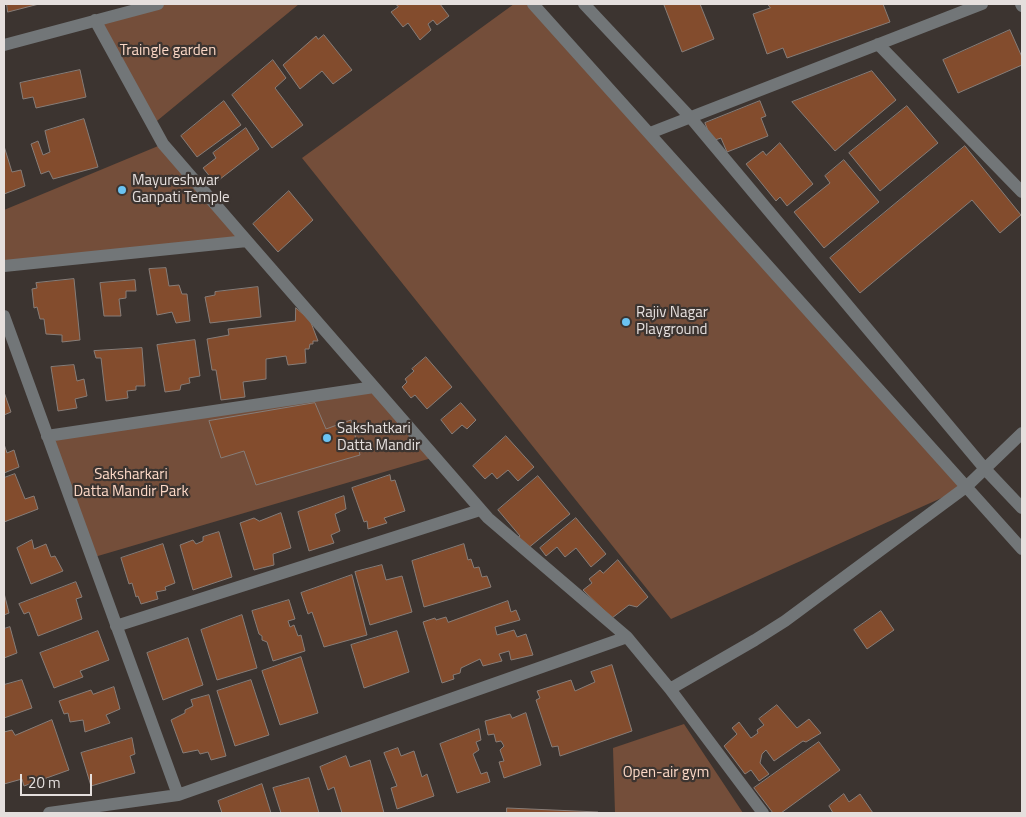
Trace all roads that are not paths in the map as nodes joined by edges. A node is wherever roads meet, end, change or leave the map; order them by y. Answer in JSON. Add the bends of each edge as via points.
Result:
{"nodes":[{"id":1,"x":158,"y":4,"type":"edge"},
{"id":2,"x":534,"y":4,"type":"edge"},
{"id":3,"x":584,"y":4,"type":"edge"},
{"id":4,"x":982,"y":4,"type":"edge"},
{"id":5,"x":95,"y":20,"type":"junction"},
{"id":6,"x":878,"y":44,"type":"junction"},
{"id":7,"x":4,"y":45,"type":"edge"},
{"id":8,"x":690,"y":117,"type":"junction"},
{"id":9,"x":650,"y":133,"type":"junction"},
{"id":10,"x":1022,"y":192,"type":"edge"},
{"id":11,"x":247,"y":242,"type":"junction"},
{"id":12,"x":4,"y":266,"type":"edge"},
{"id":13,"x":4,"y":316,"type":"edge"},
{"id":14,"x":374,"y":387,"type":"junction"},
{"id":15,"x":1022,"y":433,"type":"edge"},
{"id":16,"x":47,"y":436,"type":"junction"},
{"id":17,"x":986,"y":469,"type":"junction"},
{"id":18,"x":966,"y":487,"type":"junction"},
{"id":19,"x":1022,"y":508,"type":"edge"},
{"id":20,"x":480,"y":510,"type":"junction"},
{"id":21,"x":1022,"y":549,"type":"edge"},
{"id":22,"x":116,"y":626,"type":"junction"},
{"id":23,"x":627,"y":637,"type":"junction"},
{"id":24,"x":670,"y":689,"type":"junction"},
{"id":25,"x":178,"y":795,"type":"junction"},
{"id":26,"x":49,"y":813,"type":"edge"},
{"id":27,"x":763,"y":813,"type":"edge"}],
"edges":[{"from":1,"to":5,"type":"street"},
{"from":2,"to":9,"type":"street"},
{"from":3,"to":8,"type":"street"},
{"from":4,"to":6,"type":"street"},
{"from":5,"to":7,"type":"street"},
{"from":5,"to":11,"type":"street","via":[[163,144]]},
{"from":6,"to":8,"type":"street"},
{"from":6,"to":10,"type":"street"},
{"from":8,"to":9,"type":"street"},
{"from":8,"to":17,"type":"street"},
{"from":9,"to":18,"type":"street"},
{"from":11,"to":12,"type":"street"},
{"from":11,"to":14,"type":"street"},
{"from":13,"to":16,"type":"street"},
{"from":14,"to":16,"type":"street"},
{"from":14,"to":20,"type":"street"},
{"from":15,"to":17,"type":"street"},
{"from":16,"to":22,"type":"street"},
{"from":17,"to":18,"type":"street"},
{"from":17,"to":19,"type":"street"},
{"from":18,"to":21,"type":"street"},
{"from":18,"to":24,"type":"street","via":[[785,620]]},
{"from":20,"to":22,"type":"street"},
{"from":20,"to":23,"type":"street"},
{"from":22,"to":25,"type":"street"},
{"from":23,"to":24,"type":"street"},
{"from":23,"to":25,"type":"street"},
{"from":24,"to":27,"type":"street"},
{"from":25,"to":26,"type":"street"}]}
